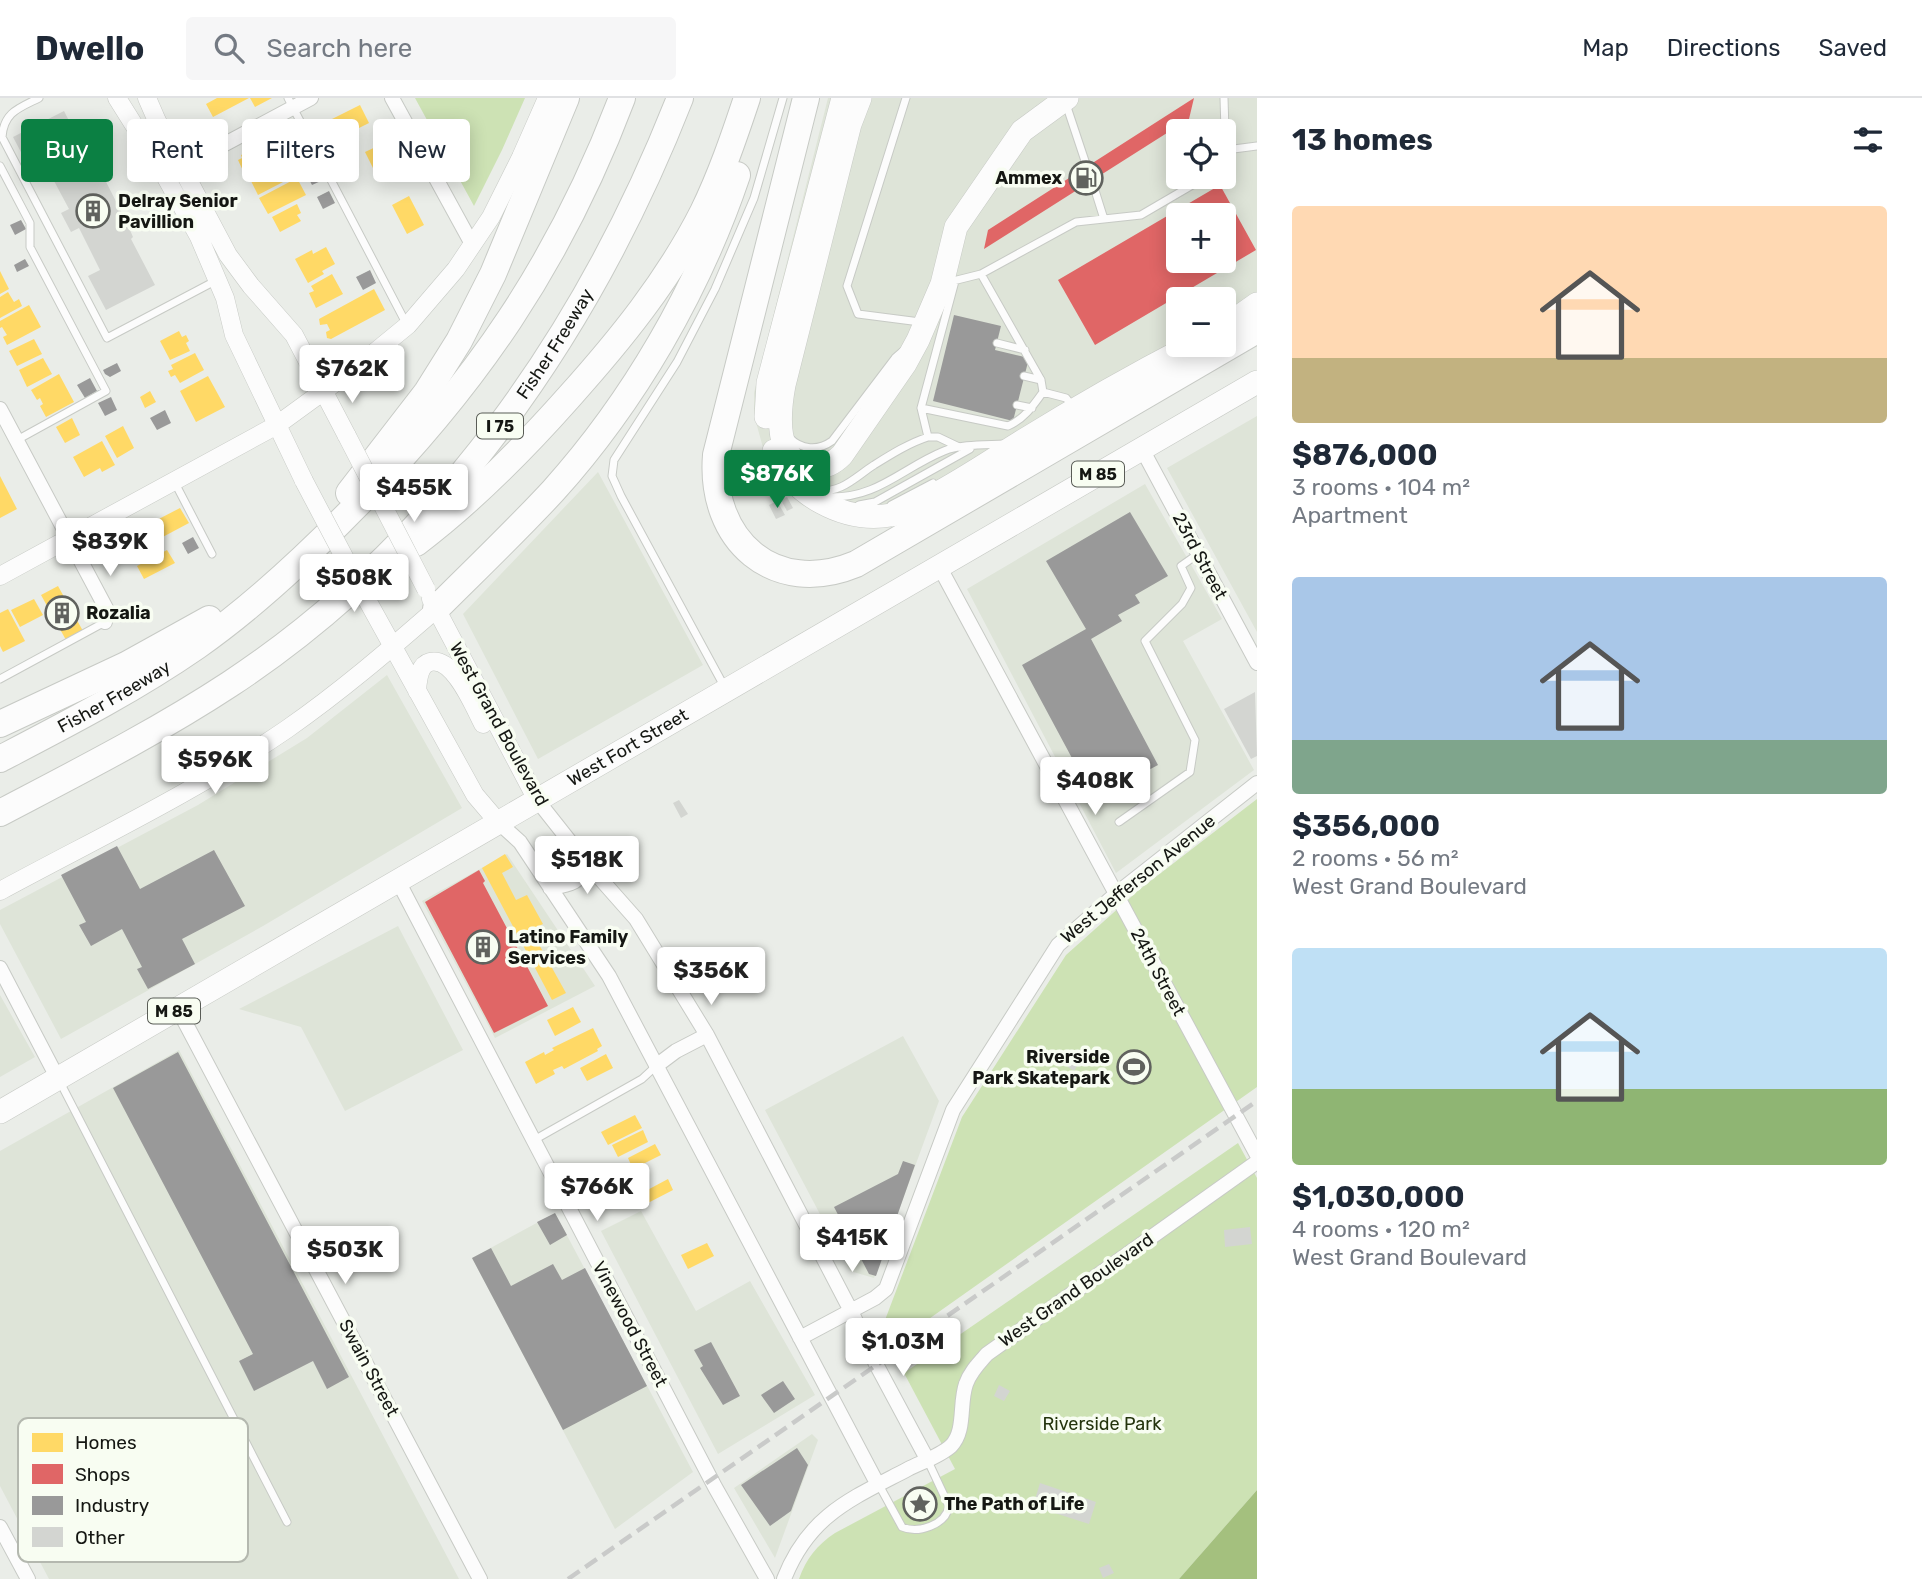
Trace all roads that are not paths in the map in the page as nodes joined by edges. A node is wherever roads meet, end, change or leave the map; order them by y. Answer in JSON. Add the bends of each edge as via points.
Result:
{"nodes":[{"id":1,"x":39,"y":98,"type":"edge"},
{"id":2,"x":117,"y":98,"type":"edge"},
{"id":3,"x":147,"y":98,"type":"edge"},
{"id":4,"x":311,"y":98,"type":"edge"},
{"id":5,"x":392,"y":98,"type":"edge"},
{"id":6,"x":547,"y":98,"type":"edge"},
{"id":7,"x":566,"y":98,"type":"edge"},
{"id":8,"x":666,"y":98,"type":"edge"},
{"id":9,"x":680,"y":98,"type":"edge"},
{"id":10,"x":747,"y":98,"type":"edge"},
{"id":11,"x":760,"y":98,"type":"edge"},
{"id":12,"x":783,"y":98,"type":"edge"},
{"id":13,"x":806,"y":98,"type":"edge"},
{"id":14,"x":843,"y":98,"type":"edge"},
{"id":15,"x":860,"y":98,"type":"edge"},
{"id":16,"x":906,"y":98,"type":"edge"},
{"id":17,"x":1224,"y":98,"type":"edge"},
{"id":18,"x":1065,"y":99,"type":"edge"},
{"id":19,"x":291,"y":103,"type":"edge"},
{"id":20,"x":619,"y":104,"type":"edge"},
{"id":21,"x":130,"y":119,"type":"edge"},
{"id":22,"x":156,"y":119,"type":"edge"},
{"id":23,"x":1225,"y":119,"type":"edge"},
{"id":24,"x":228,"y":140,"type":"edge"},
{"id":25,"x":1257,"y":146,"type":"edge"},
{"id":26,"x":1236,"y":149,"type":"edge"},
{"id":27,"x":0,"y":166,"type":"edge"},
{"id":28,"x":1087,"y":167,"type":"dead end"},
{"id":29,"x":1092,"y":181,"type":"dead end"},
{"id":30,"x":167,"y":182,"type":"edge"},
{"id":31,"x":190,"y":182,"type":"edge"},
{"id":32,"x":1185,"y":189,"type":"edge"},
{"id":33,"x":630,"y":215,"type":"junction"},
{"id":34,"x":819,"y":215,"type":"junction"},
{"id":35,"x":1104,"y":219,"type":"junction"},
{"id":36,"x":473,"y":246,"type":"junction"},
{"id":37,"x":981,"y":274,"type":"junction"},
{"id":38,"x":218,"y":280,"type":"junction"},
{"id":39,"x":949,"y":282,"type":"junction"},
{"id":40,"x":1257,"y":304,"type":"edge"},
{"id":41,"x":1236,"y":319,"type":"edge"},
{"id":42,"x":408,"y":325,"type":"junction"},
{"id":43,"x":1257,"y":330,"type":"edge"},
{"id":44,"x":934,"y":337,"type":"junction"},
{"id":45,"x":997,"y":343,"type":"dead end"},
{"id":46,"x":1025,"y":350,"type":"junction"},
{"id":47,"x":1171,"y":357,"type":"edge"},
{"id":48,"x":943,"y":358,"type":"dead end"},
{"id":49,"x":1024,"y":376,"type":"dead end"},
{"id":50,"x":1041,"y":380,"type":"junction"},
{"id":51,"x":1257,"y":382,"type":"edge"},
{"id":52,"x":928,"y":383,"type":"junction"},
{"id":53,"x":937,"y":385,"type":"dead end"},
{"id":54,"x":323,"y":392,"type":"junction"},
{"id":55,"x":1042,"y":392,"type":"junction"},
{"id":56,"x":1017,"y":405,"type":"dead end"},
{"id":57,"x":922,"y":408,"type":"junction"},
{"id":58,"x":1032,"y":408,"type":"junction"},
{"id":59,"x":0,"y":409,"type":"edge"},
{"id":60,"x":1076,"y":410,"type":"junction"},
{"id":61,"x":4,"y":425,"type":"edge"},
{"id":62,"x":277,"y":425,"type":"junction"},
{"id":63,"x":928,"y":437,"type":"junction"},
{"id":64,"x":16,"y":440,"type":"junction"},
{"id":65,"x":1017,"y":441,"type":"junction"},
{"id":66,"x":980,"y":446,"type":"junction"},
{"id":67,"x":967,"y":447,"type":"junction"},
{"id":68,"x":1142,"y":449,"type":"junction"},
{"id":69,"x":985,"y":453,"type":"dead end"},
{"id":70,"x":173,"y":480,"type":"junction"},
{"id":71,"x":938,"y":480,"type":"dead end"},
{"id":72,"x":808,"y":492,"type":"junction"},
{"id":73,"x":69,"y":539,"type":"junction"},
{"id":74,"x":212,"y":554,"type":"dead end"},
{"id":75,"x":1199,"y":554,"type":"junction"},
{"id":76,"x":939,"y":566,"type":"junction"},
{"id":77,"x":291,"y":570,"type":"junction"},
{"id":78,"x":0,"y":576,"type":"edge"},
{"id":79,"x":431,"y":599,"type":"junction"},
{"id":80,"x":330,"y":607,"type":"junction"},
{"id":81,"x":105,"y":622,"type":"joint"},
{"id":82,"x":392,"y":647,"type":"junction"},
{"id":83,"x":1257,"y":663,"type":"edge"},
{"id":84,"x":0,"y":679,"type":"edge"},
{"id":85,"x":726,"y":690,"type":"junction"},
{"id":86,"x":417,"y":691,"type":"junction"},
{"id":87,"x":0,"y":724,"type":"edge"},
{"id":88,"x":0,"y":759,"type":"edge"},
{"id":89,"x":518,"y":767,"type":"junction"},
{"id":90,"x":61,"y":781,"type":"junction"},
{"id":91,"x":1257,"y":783,"type":"edge"},
{"id":92,"x":537,"y":800,"type":"junction"},
{"id":93,"x":0,"y":813,"type":"edge"},
{"id":94,"x":498,"y":822,"type":"junction"},
{"id":95,"x":1119,"y":822,"type":"dead end"},
{"id":96,"x":0,"y":825,"type":"edge"},
{"id":97,"x":586,"y":862,"type":"junction"},
{"id":98,"x":398,"y":881,"type":"junction"},
{"id":99,"x":550,"y":888,"type":"junction"},
{"id":100,"x":0,"y":891,"type":"edge"},
{"id":101,"x":1116,"y":894,"type":"junction"},
{"id":102,"x":0,"y":968,"type":"edge"},
{"id":103,"x":178,"y":1009,"type":"junction"},
{"id":104,"x":707,"y":1035,"type":"junction"},
{"id":105,"x":656,"y":1066,"type":"junction"},
{"id":106,"x":58,"y":1079,"type":"junction"},
{"id":107,"x":0,"y":1112,"type":"edge"},
{"id":108,"x":534,"y":1141,"type":"junction"},
{"id":109,"x":1257,"y":1156,"type":"edge"},
{"id":110,"x":1257,"y":1162,"type":"edge"},
{"id":111,"x":852,"y":1311,"type":"junction"},
{"id":112,"x":800,"y":1338,"type":"junction"},
{"id":113,"x":233,"y":1418,"type":"edge"},
{"id":114,"x":248,"y":1447,"type":"edge"},
{"id":115,"x":927,"y":1459,"type":"junction"},
{"id":116,"x":878,"y":1485,"type":"junction"},
{"id":117,"x":287,"y":1522,"type":"dead end"},
{"id":118,"x":0,"y":1527,"type":"edge"},
{"id":119,"x":18,"y":1560,"type":"edge"},
{"id":120,"x":19,"y":1562,"type":"edge"},
{"id":121,"x":28,"y":1579,"type":"edge"},
{"id":122,"x":480,"y":1579,"type":"edge"},
{"id":123,"x":767,"y":1579,"type":"edge"},
{"id":124,"x":784,"y":1579,"type":"edge"}],
"edges":[{"from":1,"to":38,"type":"lane","via":[[10,113],[2,137],[107,338]]},
{"from":2,"to":21,"type":"street"},
{"from":3,"to":22,"type":"street","name":"West Grand Boulevard"},
{"from":4,"to":19,"type":"street"},
{"from":5,"to":36,"type":"street"},
{"from":6,"to":36,"type":"street","via":[[508,187]]},
{"from":7,"to":77,"type":"highway","via":[[493,274],[459,341],[426,392]]},
{"from":8,"to":33,"type":"highway"},
{"from":9,"to":33,"type":"highway","name":"Fisher Freeway","number":"I 75"},
{"from":10,"to":80,"type":"highway","via":[[703,212],[623,335],[491,480],[444,522]]},
{"from":11,"to":79,"type":"highway","via":[[718,226],[682,301],[615,414],[554,490]]},
{"from":12,"to":85,"type":"lane","via":[[754,198],[715,289],[677,362],[618,450],[612,468],[614,483]]},
{"from":13,"to":43,"type":"highway","via":[[716,456],[715,478],[723,517],[767,564],[819,575],[856,564]]},
{"from":14,"to":34,"type":"main road"},
{"from":15,"to":34,"type":"main road"},
{"from":16,"to":44,"type":"lane","via":[[847,286],[858,314]]},
{"from":17,"to":23,"type":"lane"},
{"from":18,"to":28,"type":"lane"},
{"from":18,"to":39,"type":"main road","via":[[1022,131],[956,227]]},
{"from":19,"to":24,"type":"street"},
{"from":19,"to":42,"type":"lane"},
{"from":20,"to":77,"type":"highway","name":"Fisher Freeway","via":[[562,233],[496,344],[395,467]]},
{"from":25,"to":26,"type":"lane"},
{"from":27,"to":64,"type":"lane","via":[[30,223],[30,247],[106,391]]},
{"from":29,"to":35,"type":"lane"},
{"from":30,"to":38,"type":"street"},
{"from":31,"to":54,"type":"street","name":"West Grand Boulevard","via":[[228,256],[294,335]]},
{"from":32,"to":35,"type":"lane","via":[[1141,215]]},
{"from":33,"to":80,"type":"highway","name":"Fisher Freeway","number":"I 75","via":[[565,333],[500,426],[419,522]]},
{"from":34,"to":44,"type":"main road","via":[[780,418],[790,457],[811,467],[832,463],[842,455],[905,364]]},
{"from":34,"to":72,"type":"main road","via":[[765,398],[772,446],[784,469]]},
{"from":35,"to":37,"type":"lane","via":[[1076,222]]},
{"from":36,"to":42,"type":"street"},
{"from":37,"to":39,"type":"lane"},
{"from":37,"to":46,"type":"lane"},
{"from":38,"to":62,"type":"street","via":[[234,335]]},
{"from":39,"to":44,"type":"main road"},
{"from":40,"to":41,"type":"main road"},
{"from":42,"to":54,"type":"street"},
{"from":44,"to":48,"type":"lane"},
{"from":44,"to":52,"type":"lane"},
{"from":45,"to":46,"type":"lane"},
{"from":46,"to":50,"type":"lane"},
{"from":47,"to":60,"type":"main road"},
{"from":49,"to":50,"type":"lane"},
{"from":50,"to":55,"type":"lane"},
{"from":51,"to":68,"type":"main road","name":"West Fort Street","number":"M 85"},
{"from":52,"to":53,"type":"lane"},
{"from":52,"to":57,"type":"lane"},
{"from":54,"to":62,"type":"street"},
{"from":54,"to":79,"type":"street","name":"West Grand Boulevard","bridge":true},
{"from":55,"to":58,"type":"lane"},
{"from":55,"to":60,"type":"lane","via":[[1066,398]]},
{"from":56,"to":58,"type":"lane"},
{"from":57,"to":58,"type":"lane","via":[[1009,426]]},
{"from":57,"to":63,"type":"lane"},
{"from":59,"to":61,"type":"street"},
{"from":60,"to":65,"type":"main road"},
{"from":61,"to":64,"type":"street"},
{"from":62,"to":70,"type":"street"},
{"from":62,"to":82,"type":"street","bridge":true},
{"from":63,"to":67,"type":"lane"},
{"from":63,"to":72,"type":"lane","via":[[838,490]]},
{"from":64,"to":73,"type":"street"},
{"from":65,"to":66,"type":"lane"},
{"from":65,"to":69,"type":"lane"},
{"from":65,"to":72,"type":"main road","via":[[982,468],[900,513],[856,515],[836,510]]},
{"from":66,"to":67,"type":"lane"},
{"from":66,"to":72,"type":"lane","via":[[875,502],[855,506]]},
{"from":67,"to":72,"type":"lane","via":[[942,452],[858,495],[828,497]]},
{"from":68,"to":75,"type":"street","name":"23rd Street"},
{"from":68,"to":76,"type":"main road","name":"West Fort Street","number":"M 85"},
{"from":70,"to":73,"type":"street"},
{"from":70,"to":74,"type":"lane"},
{"from":71,"to":72,"type":"lane","via":[[887,507],[861,509]]},
{"from":73,"to":78,"type":"street"},
{"from":73,"to":81,"type":"street","via":[[107,610]]},
{"from":75,"to":83,"type":"street","name":"23rd Street"},
{"from":75,"to":95,"type":"lane","via":[[1181,566],[1191,588],[1182,604],[1145,640],[1195,740],[1190,772]]},
{"from":76,"to":85,"type":"main road","name":"West Fort Street","number":"M 85"},
{"from":76,"to":101,"type":"street","name":"24th Street"},
{"from":77,"to":87,"type":"highway","via":[[126,665]]},
{"from":77,"to":88,"type":"highway","name":"Fisher Freeway","via":[[237,617],[156,673]]},
{"from":79,"to":82,"type":"street"},
{"from":79,"to":89,"type":"street","name":"West Grand Boulevard"},
{"from":80,"to":90,"type":"highway","name":"Fisher Freeway","number":"I 75","via":[[231,684]]},
{"from":81,"to":84,"type":"lane"},
{"from":82,"to":86,"type":"street"},
{"from":82,"to":100,"type":"street","via":[[317,707],[236,762]]},
{"from":85,"to":92,"type":"main road","name":"West Fort Street","number":"M 85"},
{"from":86,"to":89,"type":"street","via":[[425,665],[438,662],[448,667],[489,735]]},
{"from":86,"to":94,"type":"street","via":[[475,796]]},
{"from":89,"to":92,"type":"street","name":"West Grand Boulevard"},
{"from":90,"to":93,"type":"highway","name":"Fisher Freeway","number":"I 75"},
{"from":90,"to":96,"type":"highway"},
{"from":91,"to":101,"type":"street","name":"West Jefferson Avenue"},
{"from":92,"to":94,"type":"main road","name":"West Fort Street","number":"M 85"},
{"from":92,"to":97,"type":"street","name":"West Grand Boulevard"},
{"from":94,"to":98,"type":"main road","name":"West Fort Street","number":"M 85"},
{"from":94,"to":99,"type":"street","via":[[520,842]]},
{"from":97,"to":99,"type":"street","via":[[579,880]]},
{"from":97,"to":104,"type":"street","name":"West Grand Boulevard","via":[[636,919]]},
{"from":98,"to":103,"type":"main road","name":"West Fort Street","number":"M 85"},
{"from":98,"to":108,"type":"street","name":"Vinewood Street"},
{"from":99,"to":105,"type":"street","via":[[596,954]]},
{"from":101,"to":109,"type":"street","name":"24th Street"},
{"from":101,"to":111,"type":"street","name":"West Jefferson Avenue","via":[[1058,945],[959,1099],[886,1289]]},
{"from":102,"to":106,"type":"street"},
{"from":103,"to":106,"type":"main road","name":"West Fort Street","number":"M 85"},
{"from":103,"to":122,"type":"street","name":"Swain Street"},
{"from":104,"to":105,"type":"street"},
{"from":104,"to":111,"type":"street","name":"West Grand Boulevard"},
{"from":105,"to":108,"type":"lane","via":[[642,1079]]},
{"from":105,"to":112,"type":"street"},
{"from":106,"to":107,"type":"main road","name":"West Fort Street","number":"M 85"},
{"from":106,"to":113,"type":"lane"},
{"from":108,"to":123,"type":"street","name":"Vinewood Street"},
{"from":110,"to":115,"type":"street","name":"West Grand Boulevard","via":[[987,1354],[966,1384],[957,1437]]},
{"from":111,"to":112,"type":"street","name":"West Jefferson Avenue"},
{"from":111,"to":115,"type":"street","name":"West Grand Boulevard"},
{"from":112,"to":116,"type":"street"},
{"from":114,"to":117,"type":"lane"},
{"from":115,"to":116,"type":"street"},
{"from":115,"to":116,"type":"lane","via":[[949,1506],[943,1518],[922,1530],[901,1527]]},
{"from":116,"to":124,"type":"street","via":[[813,1528]]},
{"from":118,"to":119,"type":"street"},
{"from":120,"to":121,"type":"street"}]}
